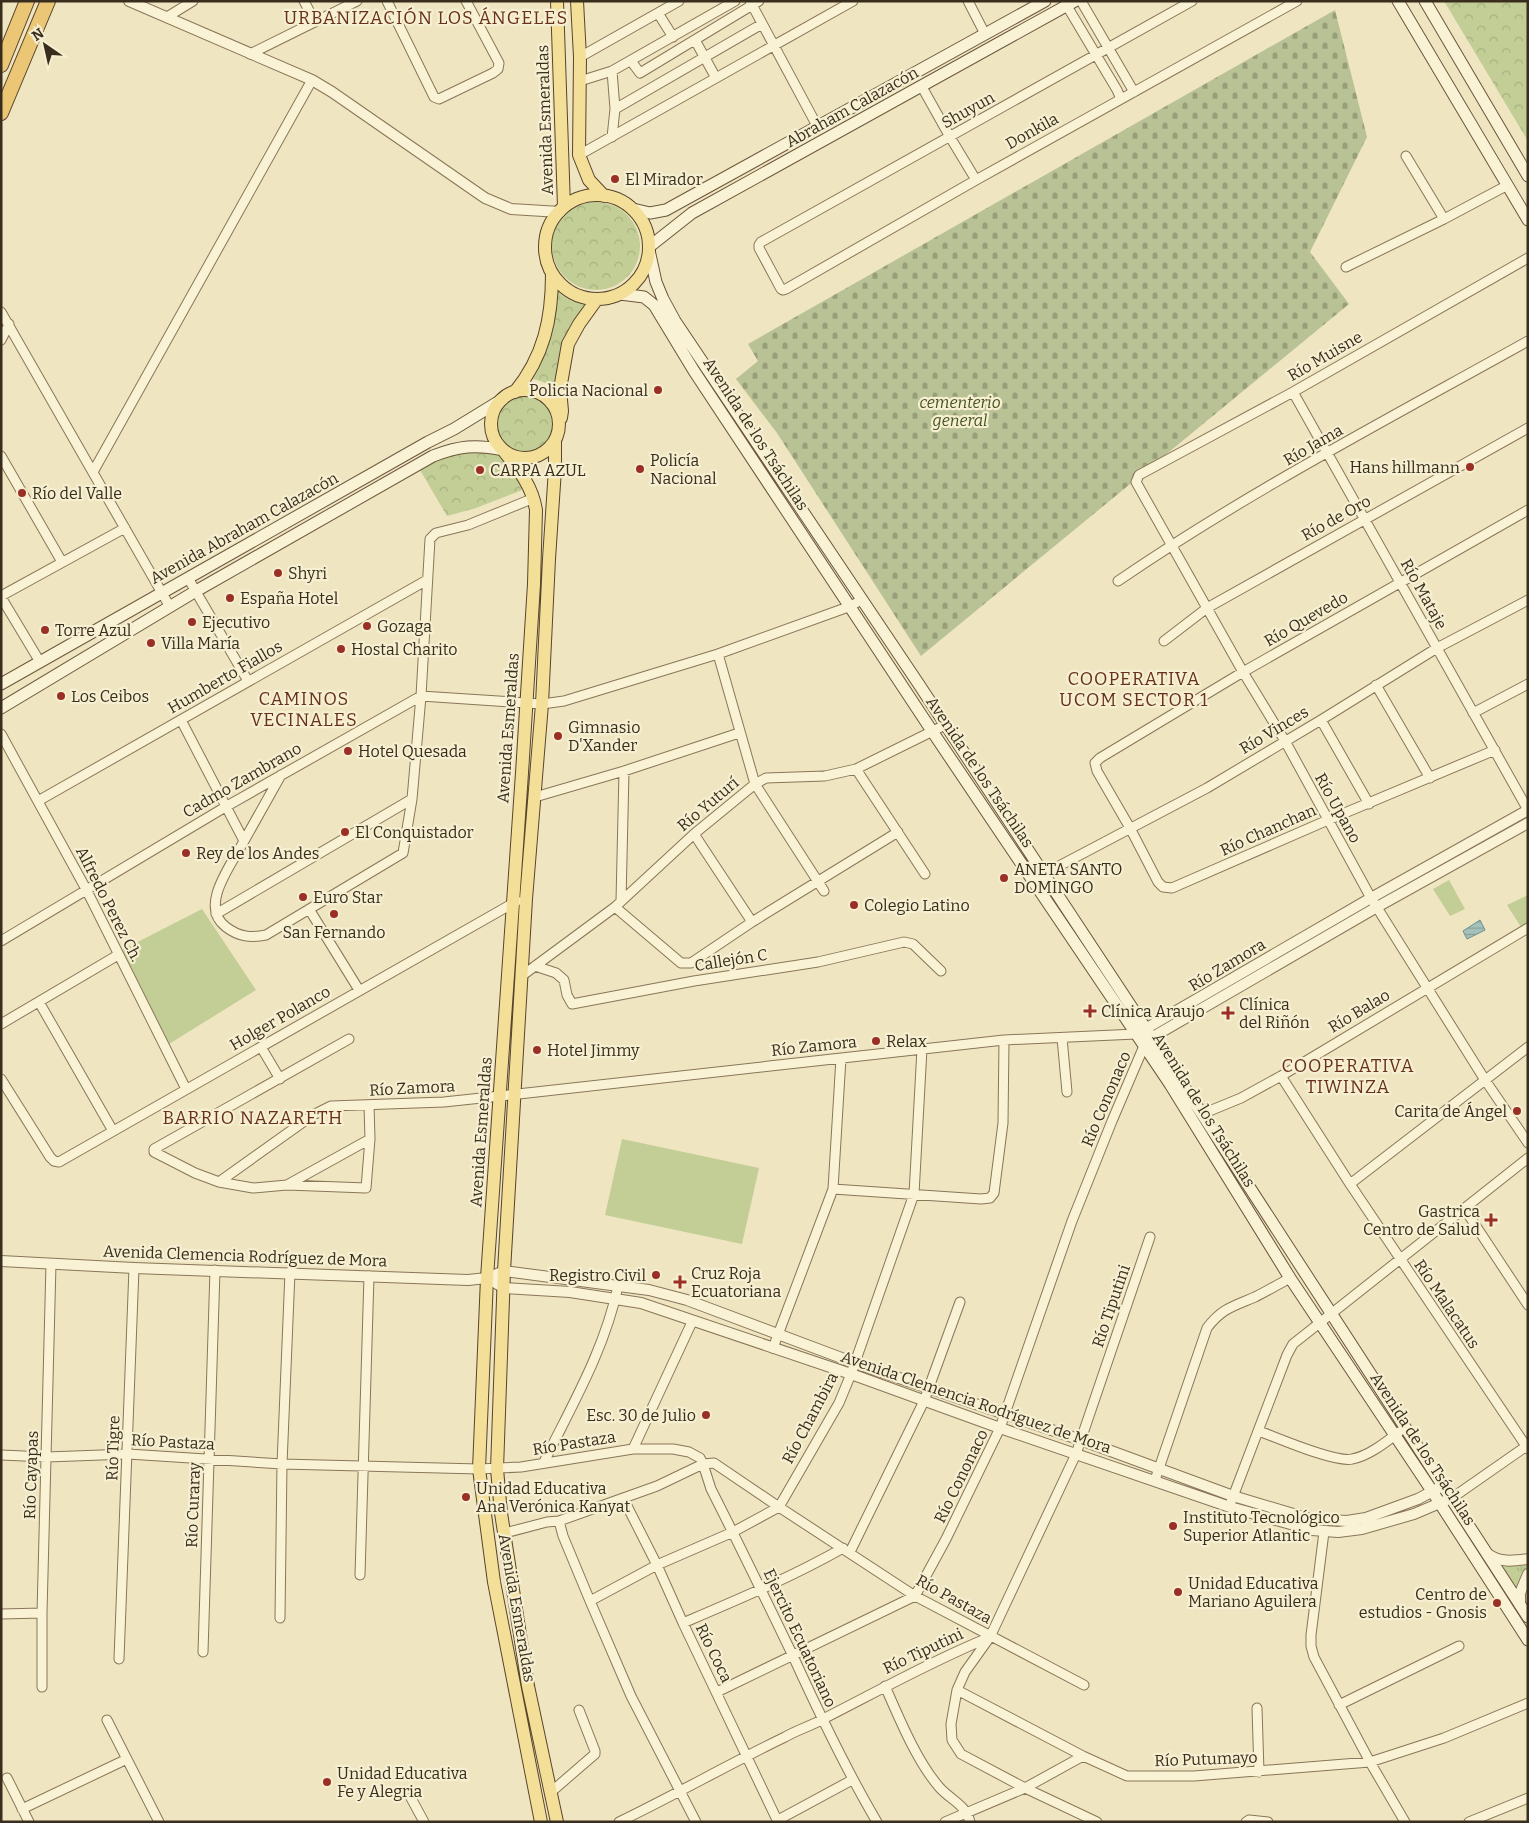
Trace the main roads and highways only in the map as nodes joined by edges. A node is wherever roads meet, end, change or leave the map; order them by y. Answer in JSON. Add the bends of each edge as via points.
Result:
{"nodes":[{"id":1,"x":27,"y":1,"type":"edge"},
{"id":2,"x":48,"y":1,"type":"edge"},
{"id":3,"x":557,"y":1,"type":"edge"},
{"id":4,"x":577,"y":1,"type":"edge"},
{"id":5,"x":1045,"y":1,"type":"edge"},
{"id":6,"x":1398,"y":1,"type":"edge"},
{"id":7,"x":1425,"y":1,"type":"edge"},
{"id":8,"x":1071,"y":4,"type":"edge"},
{"id":9,"x":2,"y":60,"type":"edge"},
{"id":10,"x":1,"y":113,"type":"edge"},
{"id":11,"x":1528,"y":176,"type":"edge"},
{"id":12,"x":604,"y":196,"type":"junction"},
{"id":13,"x":562,"y":209,"type":"junction"},
{"id":14,"x":633,"y":209,"type":"junction"},
{"id":15,"x":1528,"y":220,"type":"edge"},
{"id":16,"x":650,"y":249,"type":"junction"},
{"id":17,"x":552,"y":274,"type":"junction"},
{"id":18,"x":620,"y":294,"type":"junction"},
{"id":19,"x":597,"y":300,"type":"junction"},
{"id":20,"x":515,"y":392,"type":"junction"},
{"id":21,"x":503,"y":399,"type":"junction"},
{"id":22,"x":557,"y":434,"type":"junction"},
{"id":23,"x":503,"y":450,"type":"junction"},
{"id":24,"x":1,"y":684,"type":"edge"},
{"id":25,"x":1,"y":708,"type":"edge"},
{"id":26,"x":1144,"y":1037,"type":"junction"},
{"id":27,"x":1528,"y":1617,"type":"edge"},
{"id":28,"x":1528,"y":1640,"type":"edge"},
{"id":29,"x":528,"y":1686,"type":"junction"},
{"id":30,"x":514,"y":1689,"type":"junction"},
{"id":31,"x":541,"y":1822,"type":"edge"},
{"id":32,"x":557,"y":1822,"type":"edge"}],
"edges":[{"from":1,"to":9,"type":"highway"},
{"from":2,"to":10,"type":"highway"},
{"from":3,"to":13,"type":"main road","name":"Avenida Esmeraldas"},
{"from":4,"to":12,"type":"main road","name":"Avenida Esmeraldas","via":[[579,155],[589,180]]},
{"from":5,"to":14,"type":"main road","name":"Abraham Calazacón","via":[[666,210],[650,213]]},
{"from":6,"to":15,"type":"main road"},
{"from":7,"to":11,"type":"main road"},
{"from":8,"to":16,"type":"main road","name":"Abraham Calazacón","via":[[692,213]]},
{"from":12,"to":13,"type":"main road","via":[[576,200]]},
{"from":12,"to":14,"type":"main road","via":[[615,198]]},
{"from":13,"to":17,"type":"main road","via":[[549,229],[545,248]]},
{"from":14,"to":16,"type":"main road","via":[[648,233]]},
{"from":16,"to":18,"type":"main road","via":[[641,276]]},
{"from":16,"to":26,"type":"main road","name":"Avenida de los Tsáchilas","via":[[656,282],[675,320],[1044,874]]},
{"from":17,"to":19,"type":"main road","via":[[564,288]]},
{"from":17,"to":20,"type":"main road","via":[[543,344],[536,362]]},
{"from":18,"to":19,"type":"main road"},
{"from":18,"to":26,"type":"main road","name":"Avenida de los Tsáchilas","via":[[644,297],[654,305],[694,371],[932,731]]},
{"from":19,"to":22,"type":"main road","name":"Avenida Esmeraldas","via":[[568,344]]},
{"from":20,"to":21,"type":"main road"},
{"from":20,"to":22,"type":"main road","via":[[537,392],[547,398],[558,417]]},
{"from":21,"to":23,"type":"main road","via":[[495,408],[492,419],[494,436]]},
{"from":21,"to":24,"type":"main road","name":"Avenida Abraham Calazacón"},
{"from":22,"to":23,"type":"main road","via":[[548,450],[537,456],[513,456]]},
{"from":22,"to":29,"type":"main road","name":"Avenida Esmeraldas","via":[[504,1271],[497,1469]]},
{"from":23,"to":25,"type":"main road","name":"Avenida Abraham Calazacón","via":[[471,446],[433,456],[196,591]]},
{"from":23,"to":30,"type":"main road","name":"Avenida Esmeraldas","via":[[526,479],[536,510],[534,584],[487,1278],[479,1470],[494,1582]]},
{"from":26,"to":27,"type":"main road","name":"Avenida de los Tsáchilas","via":[[1202,1114]]},
{"from":26,"to":28,"type":"main road","name":"Avenida de los Tsáchilas","via":[[1290,1278]]},
{"from":29,"to":30,"type":"main road"},
{"from":29,"to":32,"type":"main road","name":"Avenida Esmeraldas"},
{"from":30,"to":31,"type":"main road","name":"Avenida Esmeraldas"}]}
